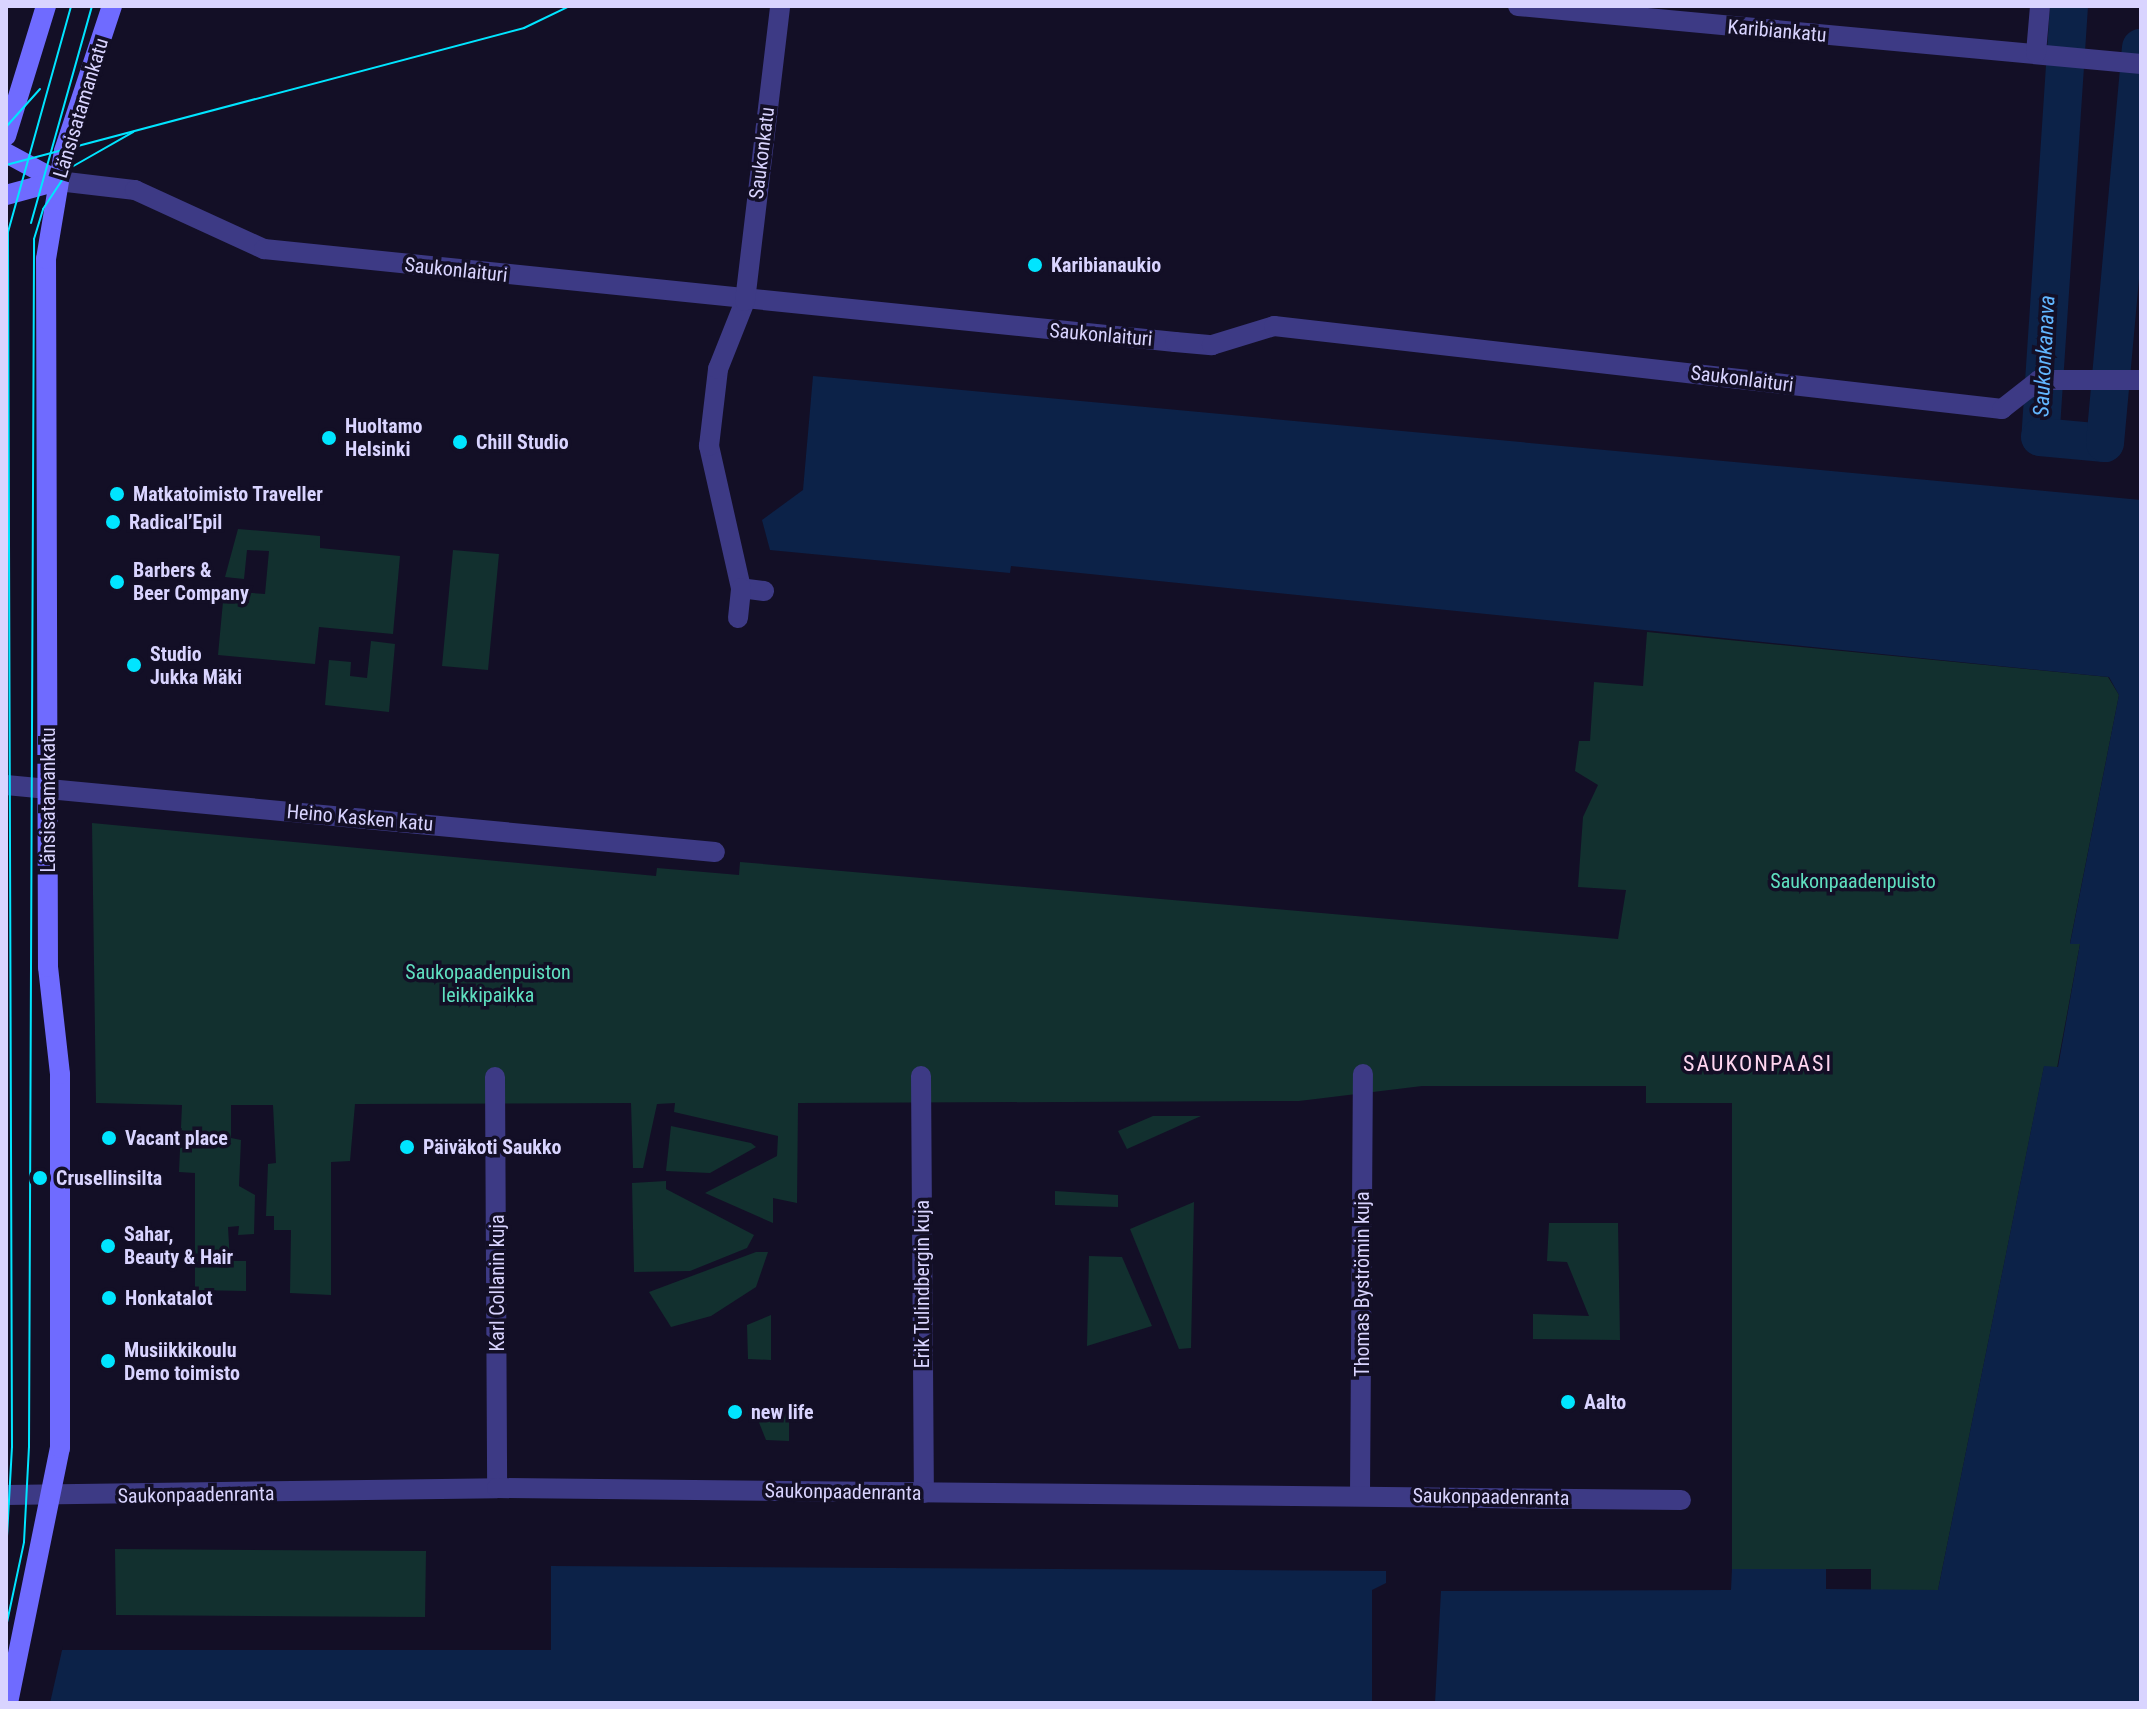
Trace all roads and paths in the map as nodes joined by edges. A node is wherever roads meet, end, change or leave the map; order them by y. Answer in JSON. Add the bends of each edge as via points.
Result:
{"nodes":[{"id":1,"x":46,"y":6,"type":"edge"},
{"id":2,"x":112,"y":6,"type":"edge"},
{"id":3,"x":780,"y":6,"type":"edge"},
{"id":4,"x":1518,"y":6,"type":"edge"},
{"id":5,"x":2040,"y":6,"type":"edge"},
{"id":6,"x":1556,"y":8,"type":"edge"},
{"id":7,"x":2040,"y":53,"type":"junction"},
{"id":8,"x":2141,"y":64,"type":"edge"},
{"id":9,"x":6,"y":136,"type":"edge"},
{"id":10,"x":6,"y":153,"type":"edge"},
{"id":11,"x":58,"y":181,"type":"junction"},
{"id":12,"x":6,"y":195,"type":"edge"},
{"id":13,"x":745,"y":301,"type":"junction"},
{"id":14,"x":2141,"y":380,"type":"edge"},
{"id":15,"x":741,"y":588,"type":"junction"},
{"id":16,"x":764,"y":591,"type":"dead end"},
{"id":17,"x":738,"y":618,"type":"dead end"},
{"id":18,"x":6,"y":785,"type":"edge"},
{"id":19,"x":49,"y":789,"type":"junction"},
{"id":20,"x":715,"y":852,"type":"dead end"},
{"id":21,"x":1363,"y":1074,"type":"dead end"},
{"id":22,"x":921,"y":1076,"type":"dead end"},
{"id":23,"x":495,"y":1077,"type":"dead end"},
{"id":24,"x":497,"y":1488,"type":"junction"},
{"id":25,"x":924,"y":1493,"type":"junction"},
{"id":26,"x":1360,"y":1494,"type":"junction"},
{"id":27,"x":6,"y":1495,"type":"edge"},
{"id":28,"x":56,"y":1496,"type":"junction"},
{"id":29,"x":1681,"y":1500,"type":"dead end"},
{"id":30,"x":8,"y":1703,"type":"edge"}],
"edges":[{"from":1,"to":9,"type":"main road"},
{"from":2,"to":11,"type":"main road","name":"Länsisatamankatu"},
{"from":3,"to":13,"type":"street","name":"Saukonkatu"},
{"from":4,"to":6,"type":"street","name":"Karibiankatu"},
{"from":5,"to":7,"type":"street"},
{"from":6,"to":7,"type":"street","name":"Karibiankatu"},
{"from":7,"to":8,"type":"street","name":"Karibiankatu"},
{"from":10,"to":11,"type":"main road"},
{"from":11,"to":12,"type":"main road"},
{"from":11,"to":13,"type":"street","name":"Saukonlaituri","via":[[135,190],[264,249]]},
{"from":11,"to":19,"type":"main road","name":"Länsisatamankatu","via":[[46,259]]},
{"from":13,"to":14,"type":"street","name":"Saukonlaituri","via":[[1212,345],[1274,326],[2002,409],[2039,380]]},
{"from":13,"to":15,"type":"street","name":"Saukonkatu","via":[[718,369],[709,446]]},
{"from":15,"to":16,"type":"street"},
{"from":15,"to":17,"type":"street"},
{"from":18,"to":19,"type":"street","name":"Heino Kasken katu"},
{"from":19,"to":20,"type":"street","name":"Heino Kasken katu"},
{"from":19,"to":28,"type":"main road","name":"Länsisatamankatu","via":[[48,967],[60,1074]]},
{"from":21,"to":26,"type":"street","name":"Thomas Byströmin kuja"},
{"from":22,"to":25,"type":"street","name":"Erik Tulindbergin kuja"},
{"from":23,"to":24,"type":"street","name":"Karl Collanin kuja"},
{"from":24,"to":25,"type":"street","name":"Saukonpaadenranta"},
{"from":24,"to":28,"type":"street","name":"Saukonpaadenranta"},
{"from":25,"to":26,"type":"street","name":"Saukonpaadenranta"},
{"from":26,"to":29,"type":"street","name":"Saukonpaadenranta"},
{"from":27,"to":28,"type":"street","name":"Saukonpaadenranta"},
{"from":28,"to":30,"type":"main road","name":"Länsisatamankatu"}]}
